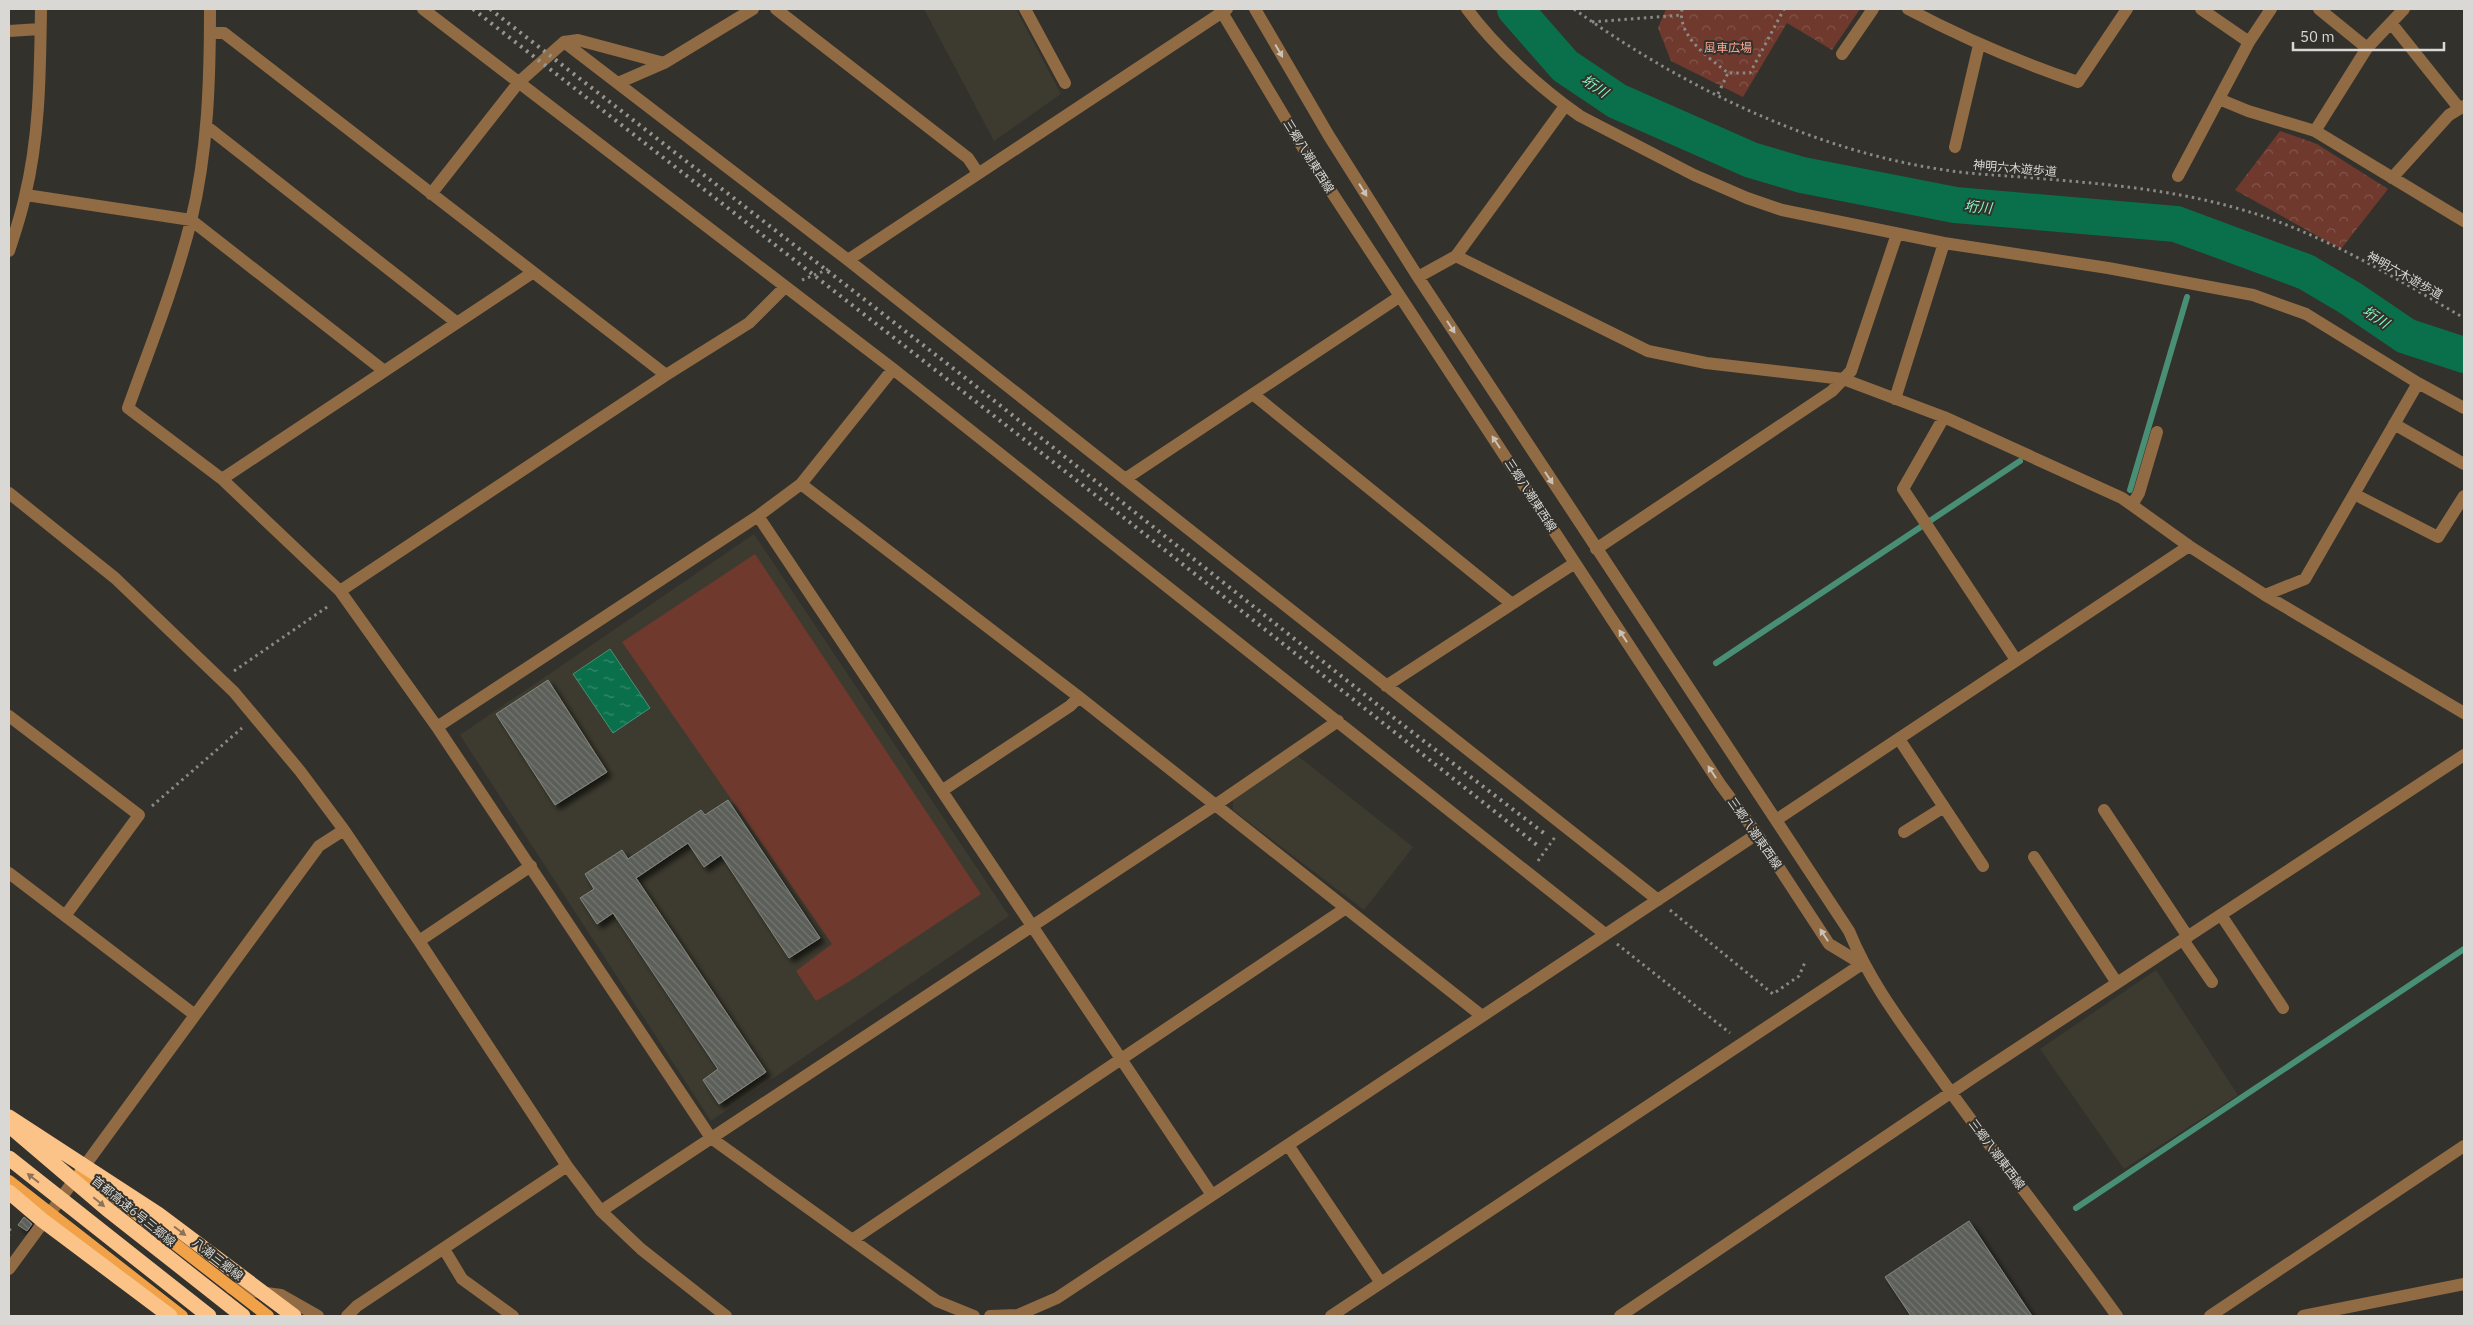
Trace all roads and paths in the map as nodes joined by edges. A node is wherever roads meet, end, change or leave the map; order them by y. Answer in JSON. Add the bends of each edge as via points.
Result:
{"nodes":[{"id":1,"x":41,"y":9,"type":"edge"},
{"id":2,"x":210,"y":9,"type":"edge"},
{"id":3,"x":424,"y":9,"type":"edge"},
{"id":4,"x":753,"y":9,"type":"edge"},
{"id":5,"x":776,"y":9,"type":"edge"},
{"id":6,"x":1025,"y":9,"type":"edge"},
{"id":7,"x":1254,"y":9,"type":"edge"},
{"id":8,"x":1467,"y":9,"type":"edge"},
{"id":9,"x":1574,"y":9,"type":"edge"},
{"id":10,"x":1682,"y":9,"type":"edge"},
{"id":11,"x":1784,"y":9,"type":"edge"},
{"id":12,"x":1873,"y":9,"type":"edge"},
{"id":13,"x":1908,"y":9,"type":"edge"},
{"id":14,"x":2127,"y":9,"type":"edge"},
{"id":15,"x":2200,"y":9,"type":"edge"},
{"id":16,"x":2271,"y":9,"type":"edge"},
{"id":17,"x":2319,"y":9,"type":"edge"},
{"id":18,"x":2404,"y":9,"type":"edge"},
{"id":19,"x":1223,"y":10,"type":"edge"},
{"id":20,"x":1681,"y":15,"type":"junction"},
{"id":21,"x":1592,"y":22,"type":"junction"},
{"id":22,"x":2391,"y":23,"type":"junction"},
{"id":23,"x":40,"y":29,"type":"junction"},
{"id":24,"x":9,"y":31,"type":"edge"},
{"id":25,"x":210,"y":33,"type":"junction"},
{"id":26,"x":564,"y":42,"type":"junction"},
{"id":27,"x":2249,"y":42,"type":"junction"},
{"id":28,"x":1979,"y":45,"type":"junction"},
{"id":29,"x":2367,"y":48,"type":"junction"},
{"id":30,"x":1842,"y":54,"type":"dead end"},
{"id":31,"x":664,"y":63,"type":"junction"},
{"id":32,"x":1728,"y":73,"type":"junction"},
{"id":33,"x":519,"y":82,"type":"junction"},
{"id":34,"x":618,"y":83,"type":"junction"},
{"id":35,"x":1065,"y":83,"type":"dead end"},
{"id":36,"x":1718,"y":94,"type":"junction"},
{"id":37,"x":2219,"y":99,"type":"junction"},
{"id":38,"x":1565,"y":106,"type":"junction"},
{"id":39,"x":2462,"y":107,"type":"edge"},
{"id":40,"x":206,"y":126,"type":"junction"},
{"id":41,"x":2315,"y":131,"type":"junction"},
{"id":42,"x":1955,"y":147,"type":"dead end"},
{"id":43,"x":978,"y":173,"type":"junction"},
{"id":44,"x":2178,"y":176,"type":"dead end"},
{"id":45,"x":2392,"y":178,"type":"junction"},
{"id":46,"x":431,"y":194,"type":"junction"},
{"id":47,"x":26,"y":195,"type":"junction"},
{"id":48,"x":191,"y":220,"type":"junction"},
{"id":49,"x":2464,"y":221,"type":"edge"},
{"id":50,"x":1898,"y":234,"type":"junction"},
{"id":51,"x":1944,"y":243,"type":"junction"},
{"id":52,"x":9,"y":251,"type":"edge"},
{"id":53,"x":1456,"y":256,"type":"junction"},
{"id":54,"x":848,"y":260,"type":"junction"},
{"id":55,"x":532,"y":273,"type":"junction"},
{"id":56,"x":1418,"y":277,"type":"junction"},
{"id":57,"x":785,"y":287,"type":"junction"},
{"id":58,"x":1399,"y":297,"type":"junction"},
{"id":59,"x":2464,"y":318,"type":"edge"},
{"id":60,"x":456,"y":322,"type":"junction"},
{"id":61,"x":893,"y":369,"type":"junction"},
{"id":62,"x":384,"y":370,"type":"junction"},
{"id":63,"x":666,"y":375,"type":"junction"},
{"id":64,"x":1843,"y":379,"type":"junction"},
{"id":65,"x":2418,"y":383,"type":"junction"},
{"id":66,"x":1254,"y":394,"type":"junction"},
{"id":67,"x":1895,"y":399,"type":"junction"},
{"id":68,"x":2464,"y":408,"type":"edge"},
{"id":69,"x":1944,"y":417,"type":"junction"},
{"id":70,"x":2394,"y":424,"type":"junction"},
{"id":71,"x":2157,"y":432,"type":"dead end"},
{"id":72,"x":2464,"y":464,"type":"edge"},
{"id":73,"x":222,"y":479,"type":"junction"},
{"id":74,"x":1125,"y":479,"type":"junction"},
{"id":75,"x":802,"y":484,"type":"junction"},
{"id":76,"x":9,"y":493,"type":"edge"},
{"id":77,"x":2354,"y":494,"type":"junction"},
{"id":78,"x":2464,"y":496,"type":"edge"},
{"id":79,"x":2132,"y":505,"type":"junction"},
{"id":80,"x":758,"y":516,"type":"junction"},
{"id":81,"x":2189,"y":546,"type":"junction"},
{"id":82,"x":1596,"y":549,"type":"junction"},
{"id":83,"x":1575,"y":563,"type":"junction"},
{"id":84,"x":340,"y":591,"type":"junction"},
{"id":85,"x":2265,"y":595,"type":"junction"},
{"id":86,"x":1512,"y":604,"type":"junction"},
{"id":87,"x":2016,"y":660,"type":"junction"},
{"id":88,"x":222,"y":680,"type":"junction"},
{"id":89,"x":1386,"y":686,"type":"junction"},
{"id":90,"x":1079,"y":697,"type":"junction"},
{"id":91,"x":2464,"y":713,"type":"edge"},
{"id":92,"x":9,"y":716,"type":"edge"},
{"id":93,"x":1338,"y":721,"type":"junction"},
{"id":94,"x":437,"y":726,"type":"junction"},
{"id":95,"x":242,"y":728,"type":"dead end"},
{"id":96,"x":1898,"y":739,"type":"junction"},
{"id":97,"x":2464,"y":755,"type":"edge"},
{"id":98,"x":942,"y":790,"type":"junction"},
{"id":99,"x":1214,"y":806,"type":"junction"},
{"id":100,"x":1944,"y":807,"type":"junction"},
{"id":101,"x":2104,"y":810,"type":"dead end"},
{"id":102,"x":140,"y":815,"type":"junction"},
{"id":103,"x":1776,"y":820,"type":"junction"},
{"id":104,"x":1564,"y":825,"type":"junction"},
{"id":105,"x":344,"y":830,"type":"junction"},
{"id":106,"x":1904,"y":832,"type":"dead end"},
{"id":107,"x":1757,"y":834,"type":"junction"},
{"id":108,"x":2034,"y":857,"type":"dead end"},
{"id":109,"x":531,"y":866,"type":"junction"},
{"id":110,"x":1983,"y":866,"type":"dead end"},
{"id":111,"x":9,"y":873,"type":"edge"},
{"id":112,"x":1528,"y":873,"type":"junction"},
{"id":113,"x":1658,"y":900,"type":"junction"},
{"id":114,"x":1346,"y":908,"type":"junction"},
{"id":115,"x":2221,"y":915,"type":"junction"},
{"id":116,"x":65,"y":916,"type":"junction"},
{"id":117,"x":1032,"y":925,"type":"junction"},
{"id":118,"x":1605,"y":934,"type":"junction"},
{"id":119,"x":2186,"y":938,"type":"junction"},
{"id":120,"x":419,"y":941,"type":"junction"},
{"id":121,"x":1806,"y":960,"type":"dead end"},
{"id":122,"x":1862,"y":964,"type":"junction"},
{"id":123,"x":2212,"y":982,"type":"dead end"},
{"id":124,"x":2117,"y":983,"type":"junction"},
{"id":125,"x":2283,"y":1008,"type":"dead end"},
{"id":126,"x":195,"y":1015,"type":"junction"},
{"id":127,"x":1482,"y":1016,"type":"junction"},
{"id":128,"x":1735,"y":1036,"type":"dead end"},
{"id":129,"x":1123,"y":1059,"type":"junction"},
{"id":130,"x":1951,"y":1093,"type":"junction"},
{"id":131,"x":9,"y":1115,"type":"edge"},
{"id":132,"x":9,"y":1126,"type":"edge"},
{"id":133,"x":711,"y":1138,"type":"junction"},
{"id":134,"x":1288,"y":1145,"type":"junction"},
{"id":135,"x":2464,"y":1146,"type":"edge"},
{"id":136,"x":9,"y":1158,"type":"edge"},
{"id":137,"x":567,"y":1166,"type":"junction"},
{"id":138,"x":80,"y":1171,"type":"junction"},
{"id":139,"x":9,"y":1181,"type":"edge"},
{"id":140,"x":9,"y":1192,"type":"edge"},
{"id":141,"x":1212,"y":1195,"type":"junction"},
{"id":142,"x":601,"y":1210,"type":"junction"},
{"id":143,"x":49,"y":1213,"type":"junction"},
{"id":144,"x":9,"y":1229,"type":"edge"},
{"id":145,"x":9,"y":1235,"type":"edge"},
{"id":146,"x":852,"y":1240,"type":"junction"},
{"id":147,"x":444,"y":1249,"type":"junction"},
{"id":148,"x":9,"y":1268,"type":"edge"},
{"id":149,"x":1381,"y":1283,"type":"junction"},
{"id":150,"x":2464,"y":1284,"type":"edge"},
{"id":151,"x":231,"y":1288,"type":"junction"},
{"id":152,"x":170,"y":1316,"type":"edge"},
{"id":153,"x":182,"y":1316,"type":"edge"},
{"id":154,"x":209,"y":1316,"type":"edge"},
{"id":155,"x":243,"y":1316,"type":"edge"},
{"id":156,"x":268,"y":1316,"type":"edge"},
{"id":157,"x":294,"y":1316,"type":"edge"},
{"id":158,"x":318,"y":1316,"type":"edge"},
{"id":159,"x":347,"y":1316,"type":"edge"},
{"id":160,"x":513,"y":1316,"type":"edge"},
{"id":161,"x":726,"y":1316,"type":"edge"},
{"id":162,"x":974,"y":1316,"type":"edge"},
{"id":163,"x":990,"y":1316,"type":"edge"},
{"id":164,"x":1331,"y":1316,"type":"edge"},
{"id":165,"x":1620,"y":1316,"type":"edge"},
{"id":166,"x":2118,"y":1316,"type":"edge"},
{"id":167,"x":2210,"y":1316,"type":"edge"},
{"id":168,"x":2304,"y":1316,"type":"edge"}],
"edges":[{"from":1,"to":23,"type":"street"},
{"from":2,"to":25,"type":"street"},
{"from":3,"to":33,"type":"street"},
{"from":4,"to":31,"type":"street"},
{"from":5,"to":43,"type":"street","via":[[968,158]]},
{"from":6,"to":35,"type":"street"},
{"from":7,"to":56,"type":"street","name":"三郷八潮東西線","one_way":true},
{"from":8,"to":38,"type":"street","via":[[1514,60]]},
{"from":9,"to":21,"type":"path","name":"神明六木遊歩道"},
{"from":10,"to":20,"type":"path"},
{"from":11,"to":32,"type":"path","via":[[1750,72]]},
{"from":12,"to":30,"type":"street"},
{"from":13,"to":28,"type":"street"},
{"from":14,"to":28,"type":"street","via":[[2078,82]]},
{"from":15,"to":27,"type":"street"},
{"from":16,"to":27,"type":"street"},
{"from":17,"to":29,"type":"street"},
{"from":18,"to":22,"type":"street"},
{"from":19,"to":43,"type":"street"},
{"from":19,"to":58,"type":"street","name":"三郷八潮東西線","via":[[1306,153]]},
{"from":20,"to":21,"type":"path"},
{"from":20,"to":32,"type":"path","via":[[1685,28],[1700,51]]},
{"from":21,"to":36,"type":"path","name":"神明六木遊歩道","via":[[1659,65]]},
{"from":22,"to":29,"type":"street"},
{"from":22,"to":39,"type":"street"},
{"from":23,"to":24,"type":"street"},
{"from":23,"to":47,"type":"street","via":[[35,132]]},
{"from":25,"to":40,"type":"street"},
{"from":25,"to":46,"type":"street","via":[[224,33]]},
{"from":26,"to":31,"type":"street","via":[[578,40]]},
{"from":26,"to":33,"type":"street"},
{"from":26,"to":34,"type":"street"},
{"from":27,"to":37,"type":"street"},
{"from":28,"to":42,"type":"street"},
{"from":29,"to":41,"type":"street"},
{"from":31,"to":34,"type":"street"},
{"from":32,"to":36,"type":"path"},
{"from":33,"to":46,"type":"street"},
{"from":33,"to":57,"type":"street"},
{"from":34,"to":54,"type":"street"},
{"from":36,"to":59,"type":"path","name":"神明六木遊歩道","via":[[1792,130],[1895,161],[1947,171],[2141,188],[2236,208],[2291,228],[2359,259]]},
{"from":37,"to":41,"type":"street"},
{"from":37,"to":44,"type":"street"},
{"from":38,"to":50,"type":"street","via":[[1598,127],[1747,198],[1822,220]]},
{"from":38,"to":53,"type":"street"},
{"from":39,"to":45,"type":"street","via":[[2450,115]]},
{"from":40,"to":48,"type":"street"},
{"from":40,"to":60,"type":"street"},
{"from":41,"to":45,"type":"street"},
{"from":43,"to":54,"type":"street"},
{"from":45,"to":49,"type":"street"},
{"from":46,"to":55,"type":"street"},
{"from":47,"to":48,"type":"street"},
{"from":47,"to":52,"type":"street"},
{"from":48,"to":62,"type":"street"},
{"from":48,"to":73,"type":"street","via":[[166,303],[128,408]]},
{"from":50,"to":51,"type":"street"},
{"from":50,"to":64,"type":"street","via":[[1851,371]]},
{"from":51,"to":65,"type":"street","via":[[2254,295],[2306,314]]},
{"from":51,"to":67,"type":"street"},
{"from":53,"to":56,"type":"street"},
{"from":53,"to":64,"type":"street","via":[[1648,351],[1706,363]]},
{"from":54,"to":57,"type":"path"},
{"from":54,"to":74,"type":"street"},
{"from":55,"to":60,"type":"street"},
{"from":55,"to":63,"type":"street"},
{"from":56,"to":82,"type":"street","name":"三郷八潮東西線","one_way":true},
{"from":57,"to":61,"type":"street"},
{"from":57,"to":63,"type":"street","via":[[749,323]]},
{"from":58,"to":66,"type":"street"},
{"from":83,"to":58,"type":"street","name":"三郷八潮東西線","one_way":true},
{"from":60,"to":62,"type":"street"},
{"from":61,"to":75,"type":"street"},
{"from":61,"to":93,"type":"street"},
{"from":62,"to":73,"type":"street"},
{"from":63,"to":84,"type":"street"},
{"from":64,"to":67,"type":"street"},
{"from":64,"to":82,"type":"street","via":[[1832,391]]},
{"from":65,"to":68,"type":"street"},
{"from":65,"to":70,"type":"street"},
{"from":66,"to":74,"type":"street"},
{"from":66,"to":86,"type":"street"},
{"from":67,"to":69,"type":"street"},
{"from":69,"to":79,"type":"street"},
{"from":69,"to":87,"type":"street","via":[[1902,489]]},
{"from":70,"to":72,"type":"street"},
{"from":70,"to":77,"type":"street"},
{"from":71,"to":79,"type":"street","via":[[2139,493]]},
{"from":73,"to":84,"type":"street"},
{"from":74,"to":89,"type":"street"},
{"from":75,"to":80,"type":"street"},
{"from":75,"to":90,"type":"street"},
{"from":76,"to":88,"type":"street","via":[[115,578]]},
{"from":77,"to":78,"type":"street","via":[[2438,537]]},
{"from":77,"to":85,"type":"street","via":[[2305,579]]},
{"from":79,"to":81,"type":"street"},
{"from":80,"to":94,"type":"street"},
{"from":80,"to":98,"type":"street"},
{"from":81,"to":85,"type":"street"},
{"from":81,"to":87,"type":"street"},
{"from":82,"to":103,"type":"street","name":"三郷八潮東西線"},
{"from":83,"to":86,"type":"street"},
{"from":107,"to":83,"type":"street","name":"三郷八潮東西線","one_way":true,"via":[[1720,784]]},
{"from":84,"to":88,"type":"path","via":[[331,605]]},
{"from":84,"to":94,"type":"street"},
{"from":85,"to":91,"type":"street"},
{"from":86,"to":89,"type":"street"},
{"from":87,"to":96,"type":"street"},
{"from":88,"to":105,"type":"street","via":[[300,771]]},
{"from":89,"to":104,"type":"street"},
{"from":90,"to":98,"type":"street"},
{"from":90,"to":99,"type":"street"},
{"from":92,"to":102,"type":"street"},
{"from":93,"to":99,"type":"street"},
{"from":93,"to":112,"type":"street"},
{"from":94,"to":109,"type":"street"},
{"from":95,"to":102,"type":"path"},
{"from":96,"to":100,"type":"street"},
{"from":96,"to":103,"type":"street"},
{"from":97,"to":115,"type":"street"},
{"from":98,"to":117,"type":"street"},
{"from":99,"to":114,"type":"street"},
{"from":99,"to":117,"type":"street"},
{"from":100,"to":106,"type":"street"},
{"from":100,"to":110,"type":"street"},
{"from":101,"to":119,"type":"street"},
{"from":102,"to":116,"type":"street"},
{"from":103,"to":122,"type":"street","name":"三郷八潮東西線","via":[[1848,930]]},
{"from":104,"to":112,"type":"path"},
{"from":104,"to":113,"type":"street"},
{"from":105,"to":120,"type":"street"},
{"from":105,"to":126,"type":"street","via":[[318,846]]},
{"from":107,"to":113,"type":"street"},
{"from":122,"to":107,"type":"street","name":"三郷八潮東西線","one_way":true,"via":[[1829,944]]},
{"from":108,"to":124,"type":"street"},
{"from":109,"to":120,"type":"street"},
{"from":109,"to":133,"type":"street"},
{"from":111,"to":116,"type":"street"},
{"from":112,"to":118,"type":"street"},
{"from":113,"to":118,"type":"street"},
{"from":113,"to":121,"type":"path","via":[[1773,994],[1799,976]]},
{"from":114,"to":127,"type":"street"},
{"from":114,"to":129,"type":"street"},
{"from":115,"to":119,"type":"street"},
{"from":115,"to":125,"type":"street"},
{"from":116,"to":126,"type":"street"},
{"from":117,"to":129,"type":"street"},
{"from":117,"to":133,"type":"street"},
{"from":118,"to":127,"type":"street"},
{"from":118,"to":128,"type":"path"},
{"from":119,"to":123,"type":"street"},
{"from":119,"to":124,"type":"street"},
{"from":120,"to":137,"type":"street"},
{"from":122,"to":130,"type":"street","name":"三郷八潮東西線"},
{"from":122,"to":149,"type":"street"},
{"from":124,"to":130,"type":"street"},
{"from":126,"to":138,"type":"street"},
{"from":127,"to":134,"type":"street"},
{"from":129,"to":141,"type":"street"},
{"from":129,"to":146,"type":"street"},
{"from":130,"to":165,"type":"street"},
{"from":130,"to":166,"type":"street","name":"三郷八潮東西線"},
{"from":131,"to":138,"type":"main road","name":"八潮三郷線","bridge":true},
{"from":131,"to":157,"type":"highway","one_way":true,"bridge":true,"via":[[158,1214]]},
{"from":132,"to":155,"type":"highway","name":"首都高速6号三郷線","one_way":true,"bridge":true,"via":[[107,1209]]},
{"from":133,"to":142,"type":"street"},
{"from":133,"to":146,"type":"street"},
{"from":134,"to":141,"type":"street"},
{"from":134,"to":149,"type":"street"},
{"from":135,"to":167,"type":"street"},
{"from":154,"to":136,"type":"highway","one_way":true,"bridge":true},
{"from":137,"to":142,"type":"street"},
{"from":137,"to":147,"type":"street"},
{"from":138,"to":143,"type":"street"},
{"from":138,"to":151,"type":"main road","name":"八潮三郷線","bridge":true},
{"from":139,"to":143,"type":"main road"},
{"from":140,"to":152,"type":"highway","bridge":true},
{"from":141,"to":163,"type":"street","via":[[1058,1298],[1018,1315]]},
{"from":142,"to":161,"type":"street","via":[[641,1249]]},
{"from":143,"to":148,"type":"street"},
{"from":143,"to":153,"type":"main road"},
{"from":144,"to":145,"type":"path"},
{"from":146,"to":162,"type":"street","via":[[937,1301]]},
{"from":147,"to":159,"type":"street","via":[[357,1306]]},
{"from":147,"to":160,"type":"street","via":[[462,1279]]},
{"from":149,"to":164,"type":"street"},
{"from":150,"to":168,"type":"street"},
{"from":151,"to":156,"type":"main road","name":"八潮三郷線","bridge":true},
{"from":151,"to":158,"type":"street","via":[[281,1295]]}]}
